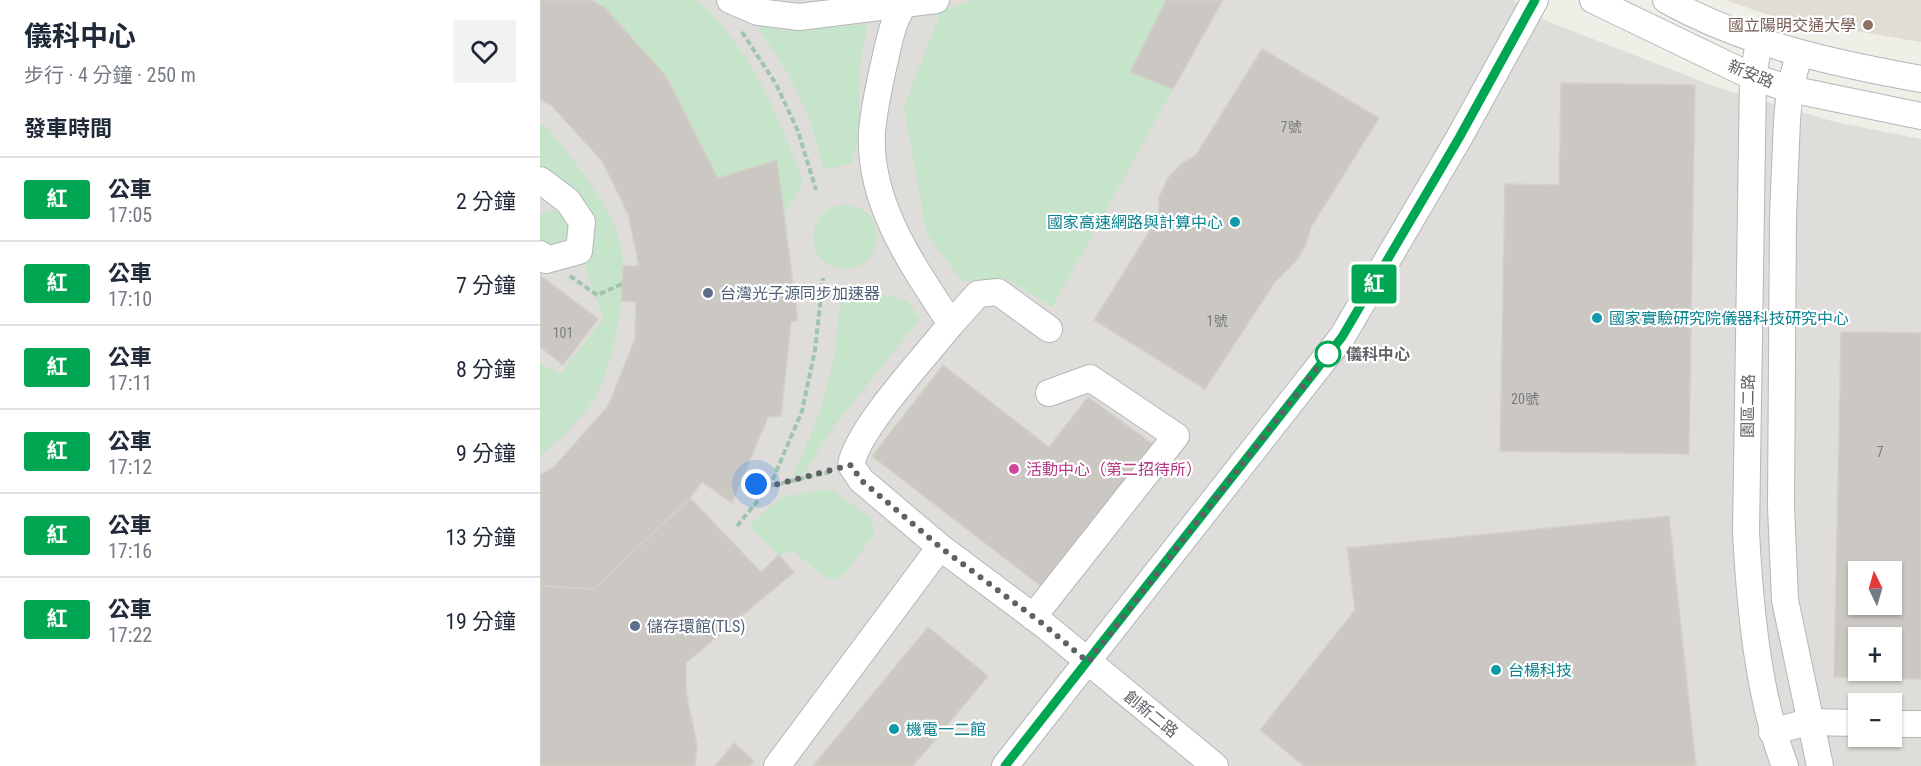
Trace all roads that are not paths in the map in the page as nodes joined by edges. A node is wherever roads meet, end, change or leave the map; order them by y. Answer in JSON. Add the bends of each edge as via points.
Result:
{"nodes":[{"id":1,"x":730,"y":0,"type":"edge"},
{"id":2,"x":936,"y":0,"type":"edge"},
{"id":3,"x":1535,"y":0,"type":"edge"},
{"id":4,"x":1593,"y":0,"type":"edge"},
{"id":5,"x":1666,"y":0,"type":"edge"},
{"id":6,"x":905,"y":3,"type":"edge"},
{"id":7,"x":1759,"y":42,"type":"junction"},
{"id":8,"x":1799,"y":54,"type":"junction"},
{"id":9,"x":1753,"y":77,"type":"junction"},
{"id":10,"x":1921,"y":79,"type":"edge"},
{"id":11,"x":1790,"y":89,"type":"junction"},
{"id":12,"x":1921,"y":116,"type":"edge"},
{"id":13,"x":542,"y":187,"type":"edge"},
{"id":14,"x":543,"y":257,"type":"edge"},
{"id":15,"x":951,"y":324,"type":"junction"},
{"id":16,"x":1049,"y":329,"type":"dead end"},
{"id":17,"x":1049,"y":393,"type":"dead end"},
{"id":18,"x":940,"y":547,"type":"junction"},
{"id":19,"x":1033,"y":617,"type":"junction"},
{"id":20,"x":1088,"y":662,"type":"junction"},
{"id":21,"x":1808,"y":722,"type":"junction"},
{"id":22,"x":1848,"y":723,"type":"edge"},
{"id":23,"x":1902,"y":724,"type":"edge"},
{"id":24,"x":1921,"y":724,"type":"edge"},
{"id":25,"x":1772,"y":732,"type":"junction"},
{"id":26,"x":777,"y":766,"type":"edge"},
{"id":27,"x":1005,"y":766,"type":"edge"},
{"id":28,"x":1215,"y":766,"type":"edge"},
{"id":29,"x":1785,"y":766,"type":"edge"},
{"id":30,"x":1820,"y":766,"type":"edge"}],
"edges":[{"from":1,"to":6,"type":"street","via":[[758,12],[799,17]]},
{"from":2,"to":6,"type":"street"},
{"from":3,"to":20,"type":"street","via":[[1342,337]]},
{"from":4,"to":9,"type":"street","name":"新安路"},
{"from":5,"to":7,"type":"street","name":"新安路"},
{"from":6,"to":15,"type":"street","via":[[890,37],[876,104],[872,133],[875,169],[895,232]]},
{"from":7,"to":8,"type":"street","name":"新安路"},
{"from":7,"to":9,"type":"street","name":"園區二路"},
{"from":8,"to":10,"type":"street","name":"新安路"},
{"from":8,"to":11,"type":"street","name":"園區二路"},
{"from":9,"to":11,"type":"street","name":"新安路"},
{"from":9,"to":25,"type":"street","name":"園區二路","via":[[1746,532],[1750,593]]},
{"from":11,"to":12,"type":"street","name":"新安路"},
{"from":11,"to":21,"type":"street","name":"園區二路","via":[[1783,217],[1781,506],[1785,600]]},
{"from":13,"to":14,"type":"street","via":[[568,201],[582,222],[579,251]]},
{"from":15,"to":16,"type":"street","via":[[978,294],[998,292]]},
{"from":15,"to":18,"type":"street","name":"創新二路","via":[[867,429],[851,465],[861,480]]},
{"from":17,"to":19,"type":"street","via":[[1090,378],[1176,436]]},
{"from":18,"to":19,"type":"street","name":"創新二路"},
{"from":18,"to":26,"type":"street"},
{"from":19,"to":20,"type":"street","name":"創新二路"},
{"from":20,"to":27,"type":"street"},
{"from":20,"to":28,"type":"street","name":"創新二路"},
{"from":21,"to":22,"type":"street"},
{"from":21,"to":25,"type":"street"},
{"from":21,"to":30,"type":"street","name":"園區二路"},
{"from":23,"to":24,"type":"street"},
{"from":25,"to":29,"type":"street","name":"園區二路"}]}
